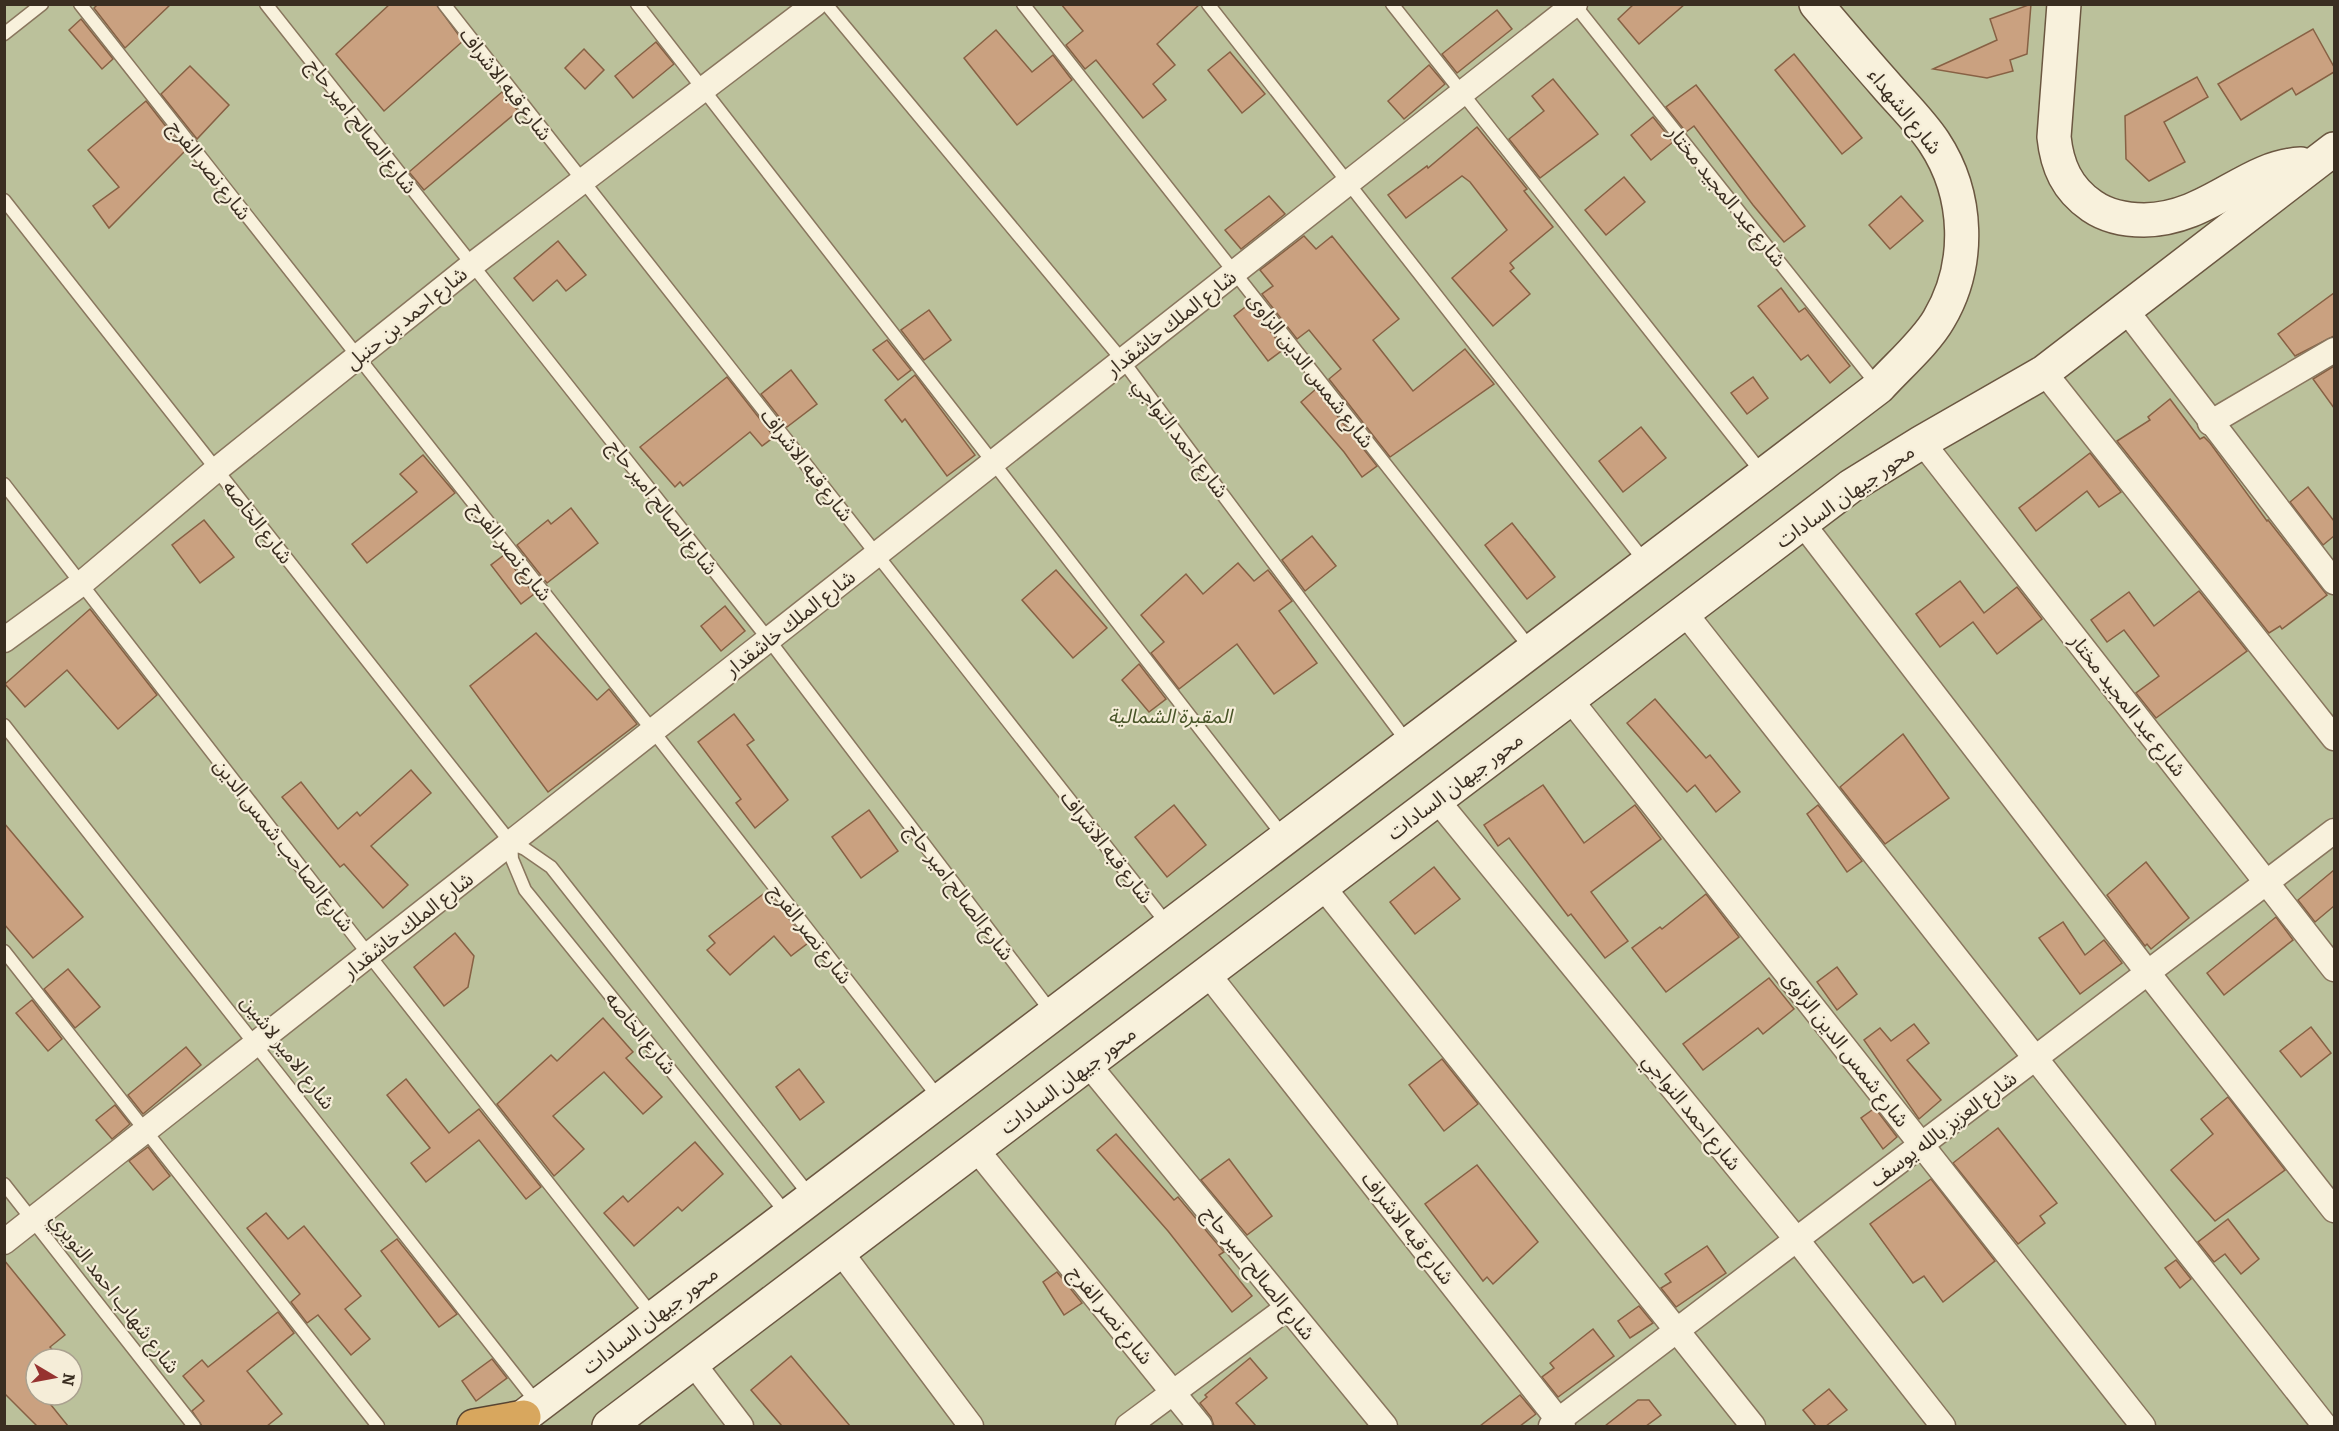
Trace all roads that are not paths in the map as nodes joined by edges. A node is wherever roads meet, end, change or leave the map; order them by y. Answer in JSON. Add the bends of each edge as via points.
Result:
{"nodes":[{"id":1,"x":42,"y":4,"type":"edge"},
{"id":2,"x":80,"y":4,"type":"edge"},
{"id":3,"x":266,"y":4,"type":"edge"},
{"id":4,"x":444,"y":4,"type":"edge"},
{"id":5,"x":637,"y":4,"type":"edge"},
{"id":6,"x":815,"y":4,"type":"edge"},
{"id":7,"x":826,"y":4,"type":"edge"},
{"id":8,"x":1023,"y":4,"type":"edge"},
{"id":9,"x":1208,"y":4,"type":"edge"},
{"id":10,"x":1392,"y":4,"type":"edge"},
{"id":11,"x":1574,"y":4,"type":"edge"},
{"id":12,"x":1816,"y":4,"type":"edge"},
{"id":13,"x":2064,"y":4,"type":"edge"},
{"id":14,"x":4,"y":34,"type":"edge"},
{"id":15,"x":705,"y":89,"type":"junction"},
{"id":16,"x":1461,"y":94,"type":"junction"},
{"id":17,"x":2323,"y":156,"type":"edge"},
{"id":18,"x":584,"y":182,"type":"junction"},
{"id":19,"x":1349,"y":183,"type":"junction"},
{"id":20,"x":4,"y":200,"type":"edge"},
{"id":21,"x":472,"y":265,"type":"junction"},
{"id":22,"x":1235,"y":273,"type":"junction"},
{"id":23,"x":2126,"y":310,"type":"junction"},
{"id":24,"x":2334,"y":350,"type":"edge"},
{"id":25,"x":358,"y":357,"type":"junction"},
{"id":26,"x":1123,"y":361,"type":"junction"},
{"id":27,"x":2044,"y":372,"type":"junction"},
{"id":28,"x":1879,"y":387,"type":"junction"},
{"id":29,"x":2210,"y":423,"type":"junction"},
{"id":30,"x":1922,"y":442,"type":"junction"},
{"id":31,"x":995,"y":462,"type":"junction"},
{"id":32,"x":216,"y":470,"type":"junction"},
{"id":33,"x":1763,"y":475,"type":"junction"},
{"id":34,"x":4,"y":484,"type":"edge"},
{"id":35,"x":1803,"y":524,"type":"junction"},
{"id":36,"x":878,"y":554,"type":"junction"},
{"id":37,"x":1647,"y":564,"type":"junction"},
{"id":38,"x":2329,"y":566,"type":"edge"},
{"id":39,"x":82,"y":583,"type":"junction"},
{"id":40,"x":1685,"y":613,"type":"junction"},
{"id":41,"x":4,"y":640,"type":"edge"},
{"id":42,"x":769,"y":640,"type":"junction"},
{"id":43,"x":1532,"y":651,"type":"junction"},
{"id":44,"x":1570,"y":699,"type":"junction"},
{"id":45,"x":4,"y":725,"type":"edge"},
{"id":46,"x":654,"y":731,"type":"junction"},
{"id":47,"x":2334,"y":738,"type":"edge"},
{"id":48,"x":1408,"y":743,"type":"junction"},
{"id":49,"x":1437,"y":800,"type":"junction"},
{"id":50,"x":2334,"y":831,"type":"edge"},
{"id":51,"x":1285,"y":838,"type":"junction"},
{"id":52,"x":511,"y":843,"type":"junction"},
{"id":53,"x":2267,"y":882,"type":"junction"},
{"id":54,"x":1323,"y":886,"type":"junction"},
{"id":55,"x":1169,"y":926,"type":"junction"},
{"id":56,"x":4,"y":951,"type":"edge"},
{"id":57,"x":369,"y":955,"type":"junction"},
{"id":58,"x":2334,"y":969,"type":"edge"},
{"id":59,"x":2148,"y":973,"type":"junction"},
{"id":60,"x":1208,"y":974,"type":"junction"},
{"id":61,"x":1054,"y":1014,"type":"junction"},
{"id":62,"x":256,"y":1044,"type":"junction"},
{"id":63,"x":2036,"y":1058,"type":"junction"},
{"id":64,"x":1088,"y":1064,"type":"junction"},
{"id":65,"x":940,"y":1100,"type":"junction"},
{"id":66,"x":146,"y":1131,"type":"junction"},
{"id":67,"x":1922,"y":1145,"type":"junction"},
{"id":68,"x":976,"y":1149,"type":"junction"},
{"id":69,"x":4,"y":1184,"type":"edge"},
{"id":70,"x":800,"y":1207,"type":"junction"},
{"id":71,"x":2334,"y":1210,"type":"edge"},
{"id":72,"x":33,"y":1220,"type":"junction"},
{"id":73,"x":1797,"y":1240,"type":"junction"},
{"id":74,"x":4,"y":1242,"type":"edge"},
{"id":75,"x":840,"y":1251,"type":"junction"},
{"id":76,"x":1287,"y":1308,"type":"junction"},
{"id":77,"x":655,"y":1317,"type":"junction"},
{"id":78,"x":1678,"y":1330,"type":"junction"},
{"id":79,"x":693,"y":1364,"type":"junction"},
{"id":80,"x":1172,"y":1392,"type":"junction"},
{"id":81,"x":525,"y":1416,"type":"edge"},
{"id":82,"x":1558,"y":1424,"type":"edge"},
{"id":83,"x":194,"y":1426,"type":"edge"},
{"id":84,"x":378,"y":1426,"type":"edge"},
{"id":85,"x":474,"y":1426,"type":"edge"},
{"id":86,"x":609,"y":1426,"type":"edge"},
{"id":87,"x":741,"y":1426,"type":"edge"},
{"id":88,"x":971,"y":1426,"type":"edge"},
{"id":89,"x":1128,"y":1426,"type":"edge"},
{"id":90,"x":1200,"y":1426,"type":"edge"},
{"id":91,"x":1385,"y":1426,"type":"edge"},
{"id":92,"x":1754,"y":1426,"type":"edge"},
{"id":93,"x":1943,"y":1426,"type":"edge"},
{"id":94,"x":2143,"y":1426,"type":"edge"},
{"id":95,"x":2325,"y":1426,"type":"edge"}],
"edges":[{"from":1,"to":14,"type":"lane"},
{"from":2,"to":25,"type":"lane","name":"شارع نصر الفرج"},
{"from":3,"to":21,"type":"lane","name":"شارع الصالح امير حاج"},
{"from":4,"to":18,"type":"lane","name":"شارع قبه الاشراف"},
{"from":5,"to":15,"type":"lane"},
{"from":6,"to":15,"type":"street","name":"شارع احمد بن حنبل"},
{"from":7,"to":26,"type":"lane","name":"شارع احمد النواجي"},
{"from":8,"to":22,"type":"lane","name":"شارع شمس الدين الزاوى"},
{"from":9,"to":19,"type":"lane"},
{"from":10,"to":16,"type":"lane"},
{"from":11,"to":16,"type":"street","name":"شارع الملك خاشقدار"},
{"from":11,"to":28,"type":"lane","name":"شارع عبد المجيد مختار"},
{"from":12,"to":28,"type":"main road","name":"شارع الشهداء","via":[[1934,142],[1956,188],[1961,213],[1959,269],[1951,296],[1938,321]]},
{"from":13,"to":17,"type":"main road","via":[[2056,155],[2071,187],[2099,211],[2134,220],[2181,215],[2204,207],[2268,172]]},
{"from":15,"to":18,"type":"street","name":"شارع احمد بن حنبل"},
{"from":15,"to":31,"type":"lane"},
{"from":16,"to":19,"type":"street","name":"شارع الملك خاشقدار"},
{"from":16,"to":33,"type":"lane"},
{"from":17,"to":23,"type":"main road","name":"محور جيهان السادات"},
{"from":18,"to":21,"type":"street","name":"شارع احمد بن حنبل"},
{"from":18,"to":36,"type":"lane","name":"شارع قبه الاشراف"},
{"from":19,"to":22,"type":"street","name":"شارع الملك خاشقدار"},
{"from":19,"to":37,"type":"lane"},
{"from":20,"to":32,"type":"lane","name":"شارع الخاصه"},
{"from":21,"to":25,"type":"street","name":"شارع احمد بن حنبل"},
{"from":21,"to":42,"type":"lane","name":"شارع الصالح امير حاج"},
{"from":22,"to":26,"type":"street","name":"شارع الملك خاشقدار"},
{"from":22,"to":43,"type":"lane","name":"شارع شمس الدين الزاوى"},
{"from":23,"to":27,"type":"main road","name":"محور جيهان السادات"},
{"from":23,"to":29,"type":"street"},
{"from":24,"to":29,"type":"street"},
{"from":25,"to":32,"type":"street","name":"شارع احمد بن حنبل"},
{"from":25,"to":46,"type":"lane","name":"شارع نصر الفرج"},
{"from":26,"to":31,"type":"street","name":"شارع الملك خاشقدار"},
{"from":26,"to":48,"type":"lane","name":"شارع احمد النواجي"},
{"from":27,"to":30,"type":"main road","name":"محور جيهان السادات"},
{"from":27,"to":47,"type":"street"},
{"from":28,"to":33,"type":"main road","name":"محور جيهان السادات"},
{"from":29,"to":38,"type":"street"},
{"from":30,"to":35,"type":"main road","name":"محور جيهان السادات","via":[[1851,486]]},
{"from":30,"to":53,"type":"street","name":"شارع عبد المجيد مختار"},
{"from":31,"to":36,"type":"street","name":"شارع الملك خاشقدار"},
{"from":31,"to":51,"type":"lane"},
{"from":32,"to":39,"type":"street","name":"شارع احمد بن حنبل"},
{"from":32,"to":52,"type":"lane","name":"شارع الخاصه"},
{"from":33,"to":37,"type":"main road","name":"محور جيهان السادات"},
{"from":34,"to":39,"type":"lane","name":"شارع الصاحب شمس الدين"},
{"from":35,"to":40,"type":"main road","name":"محور جيهان السادات"},
{"from":35,"to":59,"type":"street"},
{"from":36,"to":42,"type":"street","name":"شارع الملك خاشقدار"},
{"from":36,"to":55,"type":"lane","name":"شارع قبه الاشراف"},
{"from":37,"to":43,"type":"main road","name":"محور جيهان السادات"},
{"from":39,"to":41,"type":"street","name":"شارع احمد بن حنبل"},
{"from":39,"to":57,"type":"lane","name":"شارع الصاحب شمس الدين"},
{"from":40,"to":44,"type":"main road","name":"محور جيهان السادات"},
{"from":40,"to":63,"type":"street"},
{"from":42,"to":46,"type":"street","name":"شارع الملك خاشقدار"},
{"from":42,"to":61,"type":"lane","name":"شارع الصالح امير حاج"},
{"from":43,"to":48,"type":"main road","name":"محور جيهان السادات"},
{"from":44,"to":49,"type":"main road","name":"محور جيهان السادات"},
{"from":44,"to":67,"type":"street","name":"شارع شمس الدين الزاوى"},
{"from":45,"to":62,"type":"lane","name":"شارع الامير لاشين"},
{"from":46,"to":52,"type":"street","name":"شارع الملك خاشقدار"},
{"from":46,"to":65,"type":"lane","name":"شارع نصر الفرج"},
{"from":48,"to":51,"type":"main road","name":"محور جيهان السادات"},
{"from":49,"to":54,"type":"main road","name":"محور جيهان السادات"},
{"from":49,"to":73,"type":"street","name":"شارع احمد النواجي"},
{"from":50,"to":53,"type":"street","name":"شارع العزيز بالله يوسف"},
{"from":51,"to":55,"type":"main road","name":"محور جيهان السادات"},
{"from":52,"to":57,"type":"street","name":"شارع الملك خاشقدار"},
{"from":52,"to":70,"type":"lane","name":"شارع الخاصه","via":[[551,867]]},
{"from":52,"to":70,"type":"lane","name":"شارع الخاصه","via":[[512,860],[525,890]]},
{"from":53,"to":58,"type":"street","name":"شارع عبد المجيد مختار"},
{"from":53,"to":59,"type":"street","name":"شارع العزيز بالله يوسف"},
{"from":54,"to":60,"type":"main road","name":"محور جيهان السادات"},
{"from":54,"to":78,"type":"street"},
{"from":55,"to":61,"type":"main road","name":"محور جيهان السادات"},
{"from":56,"to":66,"type":"lane"},
{"from":57,"to":62,"type":"street","name":"شارع الملك خاشقدار"},
{"from":57,"to":77,"type":"lane","name":"شارع الصاحب شمس الدين"},
{"from":59,"to":63,"type":"street","name":"شارع العزيز بالله يوسف"},
{"from":59,"to":71,"type":"street"},
{"from":60,"to":64,"type":"main road","name":"محور جيهان السادات"},
{"from":60,"to":82,"type":"street","name":"شارع قبه الاشراف"},
{"from":61,"to":65,"type":"main road","name":"محور جيهان السادات"},
{"from":62,"to":66,"type":"street","name":"شارع الملك خاشقدار"},
{"from":62,"to":81,"type":"lane","name":"شارع الامير لاشين"},
{"from":63,"to":67,"type":"street","name":"شارع العزيز بالله يوسف"},
{"from":63,"to":95,"type":"street"},
{"from":64,"to":68,"type":"main road","name":"محور جيهان السادات"},
{"from":64,"to":76,"type":"street","name":"شارع الصالح امير حاج"},
{"from":65,"to":70,"type":"main road","name":"محور جيهان السادات"},
{"from":66,"to":72,"type":"street","name":"شارع الملك خاشقدار"},
{"from":66,"to":84,"type":"lane"},
{"from":67,"to":73,"type":"street","name":"شارع العزيز بالله يوسف"},
{"from":67,"to":94,"type":"street","name":"شارع شمس الدين الزاوى"},
{"from":68,"to":75,"type":"main road","name":"محور جيهان السادات"},
{"from":68,"to":80,"type":"street","name":"شارع نصر الفرج"},
{"from":69,"to":72,"type":"lane","name":"شارع شهاب احمد النويري"},
{"from":70,"to":77,"type":"main road","name":"محور جيهان السادات"},
{"from":72,"to":74,"type":"street","name":"شارع الملك خاشقدار"},
{"from":72,"to":83,"type":"lane","name":"شارع شهاب احمد النويري"},
{"from":73,"to":78,"type":"street","name":"شارع العزيز بالله يوسف"},
{"from":73,"to":93,"type":"street","name":"شارع احمد النواجي"},
{"from":75,"to":79,"type":"main road","name":"محور جيهان السادات"},
{"from":75,"to":88,"type":"street"},
{"from":76,"to":80,"type":"street"},
{"from":76,"to":91,"type":"street","name":"شارع الصالح امير حاج"},
{"from":77,"to":81,"type":"main road","name":"محور جيهان السادات"},
{"from":78,"to":82,"type":"street","name":"شارع العزيز بالله يوسف"},
{"from":78,"to":92,"type":"street"},
{"from":79,"to":86,"type":"main road","name":"محور جيهان السادات"},
{"from":79,"to":87,"type":"street"},
{"from":80,"to":89,"type":"street"},
{"from":80,"to":90,"type":"street","name":"شارع نصر الفرج"},
{"from":81,"to":85,"type":"highway"}]}
